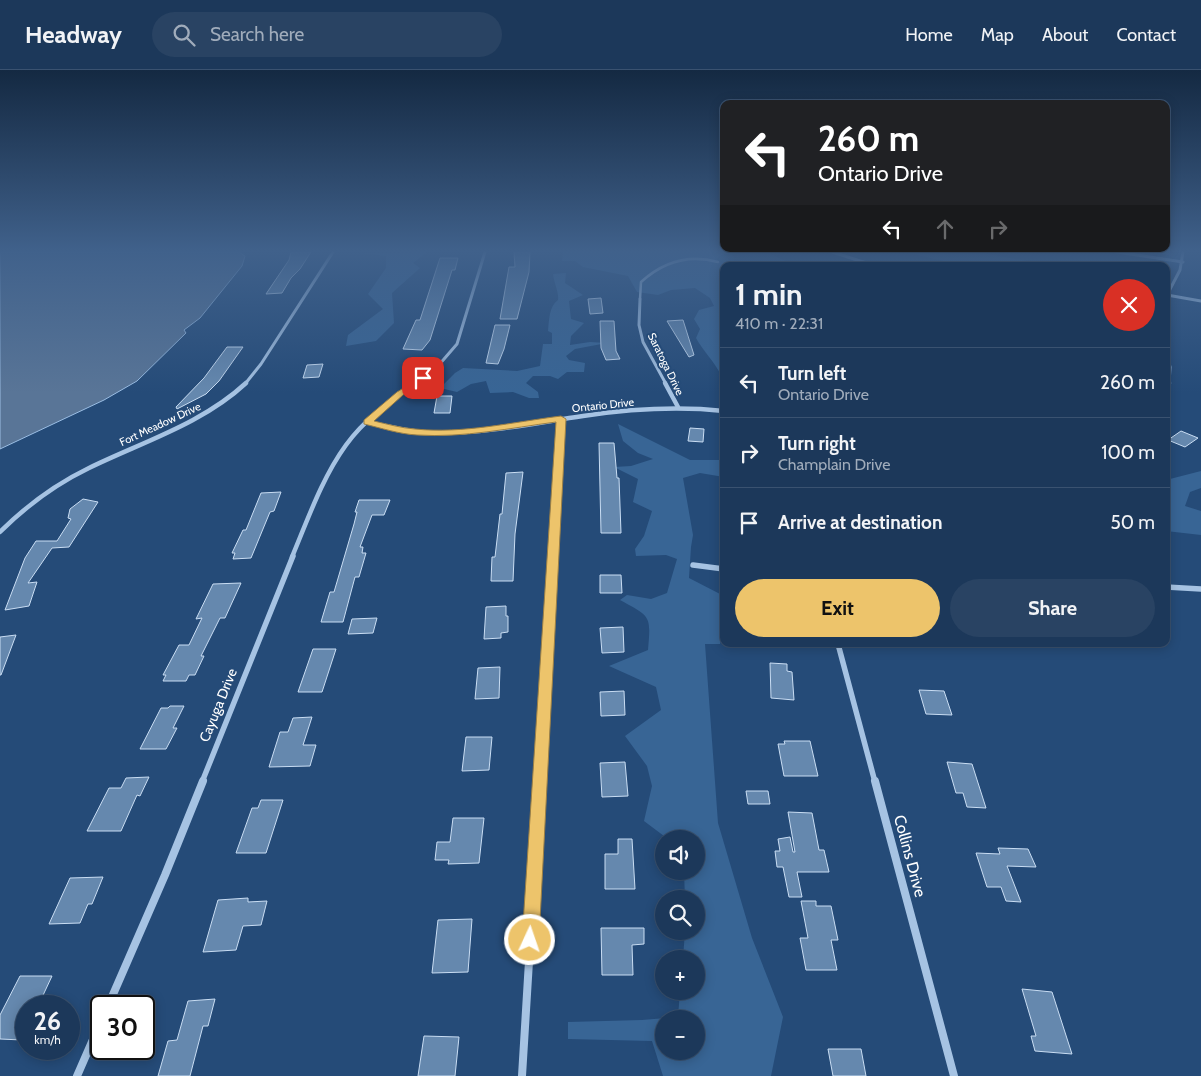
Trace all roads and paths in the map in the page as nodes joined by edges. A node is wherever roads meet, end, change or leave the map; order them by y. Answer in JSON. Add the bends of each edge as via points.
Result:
{"nodes":[{"id":1,"x":302,"y":299,"type":"edge"},
{"id":2,"x":471,"y":299,"type":"edge"},
{"id":3,"x":640,"y":299,"type":"edge"},
{"id":4,"x":1187,"y":299,"type":"edge"},
{"id":5,"x":1201,"y":301,"type":"edge"},
{"id":6,"x":1170,"y":363,"type":"edge"},
{"id":7,"x":1170,"y":383,"type":"edge"},
{"id":8,"x":678,"y":407,"type":"junction"},
{"id":9,"x":720,"y":411,"type":"edge"},
{"id":10,"x":561,"y":419,"type":"junction"},
{"id":11,"x":367,"y":422,"type":"junction"},
{"id":12,"x":0,"y":532,"type":"edge"},
{"id":13,"x":693,"y":565,"type":"dead end"},
{"id":14,"x":720,"y":568,"type":"edge"},
{"id":15,"x":1170,"y":586,"type":"edge"},
{"id":16,"x":1201,"y":589,"type":"edge"},
{"id":17,"x":839,"y":647,"type":"edge"},
{"id":18,"x":113,"y":995,"type":"edge"},
{"id":19,"x":90,"y":1046,"type":"edge"},
{"id":20,"x":77,"y":1076,"type":"edge"},
{"id":21,"x":522,"y":1076,"type":"edge"},
{"id":22,"x":954,"y":1076,"type":"edge"}],
"edges":[{"from":1,"to":12,"type":"street","name":"Fort Meadow Drive","via":[[244,386],[200,417],[66,480],[38,498]]},
{"from":2,"to":11,"type":"street","name":"Cayuga Drive","via":[[450,356]]},
{"from":3,"to":8,"type":"street","name":"Saratoga Drive","via":[[639,325],[643,342]]},
{"from":4,"to":5,"type":"street"},
{"from":6,"to":7,"type":"street"},
{"from":8,"to":9,"type":"street","name":"Ontario Drive"},
{"from":8,"to":10,"type":"street","name":"Ontario Drive"},
{"from":10,"to":11,"type":"street","name":"Ontario Drive","via":[[440,433],[414,432]]},
{"from":10,"to":21,"type":"street"},
{"from":11,"to":18,"type":"street","name":"Cayuga Drive","via":[[344,445],[329,472]]},
{"from":13,"to":14,"type":"street"},
{"from":15,"to":16,"type":"street"},
{"from":17,"to":22,"type":"street","name":"Collins Drive"},
{"from":19,"to":20,"type":"street"}]}
